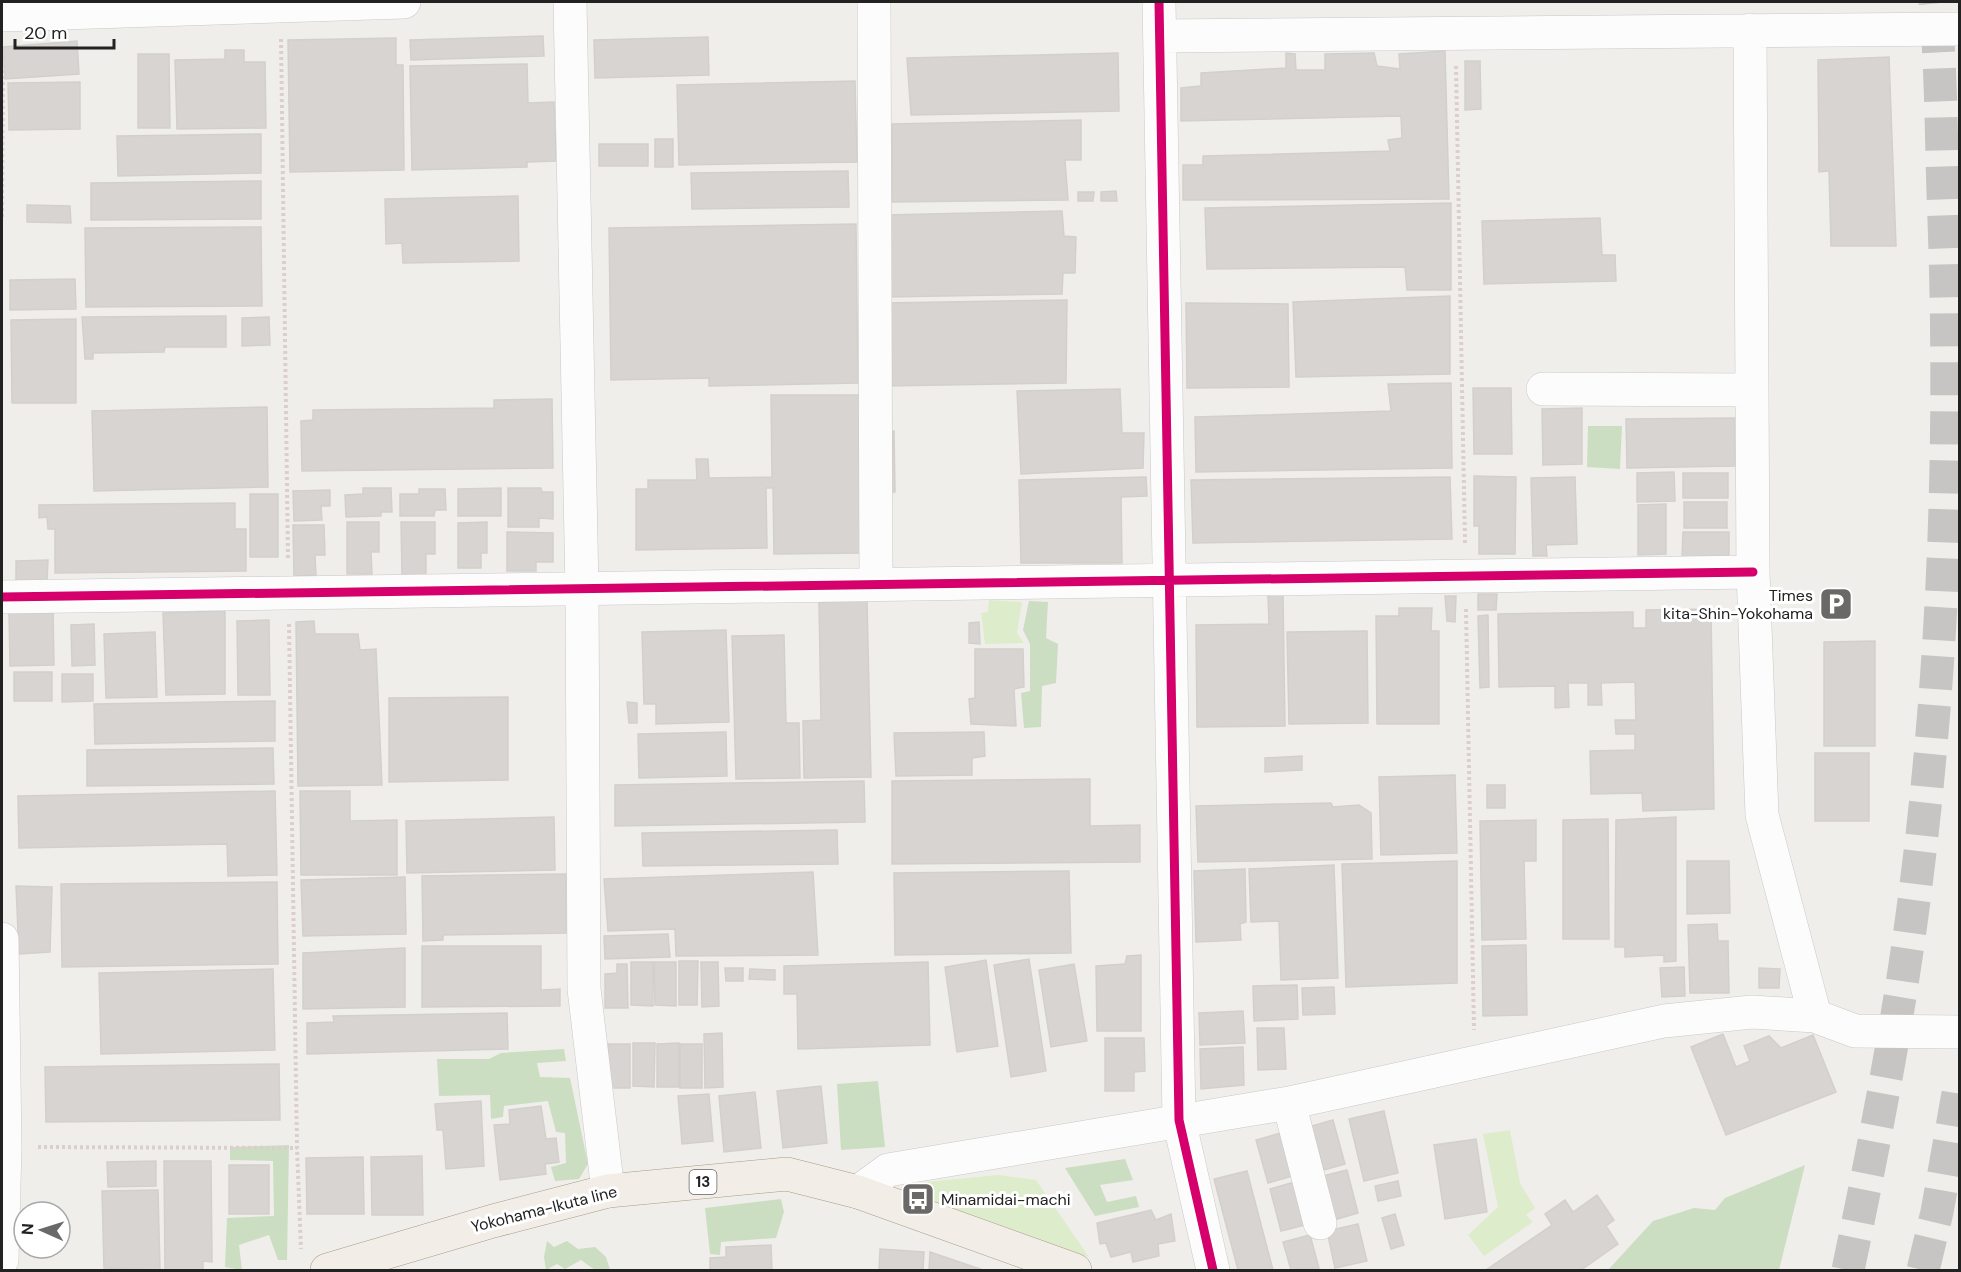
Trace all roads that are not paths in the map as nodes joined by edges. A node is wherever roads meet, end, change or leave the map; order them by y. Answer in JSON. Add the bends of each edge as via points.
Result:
{"nodes":[{"id":1,"x":404,"y":2,"type":"edge"},
{"id":2,"x":570,"y":2,"type":"edge"},
{"id":3,"x":874,"y":2,"type":"edge"},
{"id":4,"x":1159,"y":2,"type":"edge"},
{"id":5,"x":7,"y":28,"type":"edge"},
{"id":6,"x":1959,"y":29,"type":"edge"},
{"id":7,"x":1750,"y":30,"type":"junction"},
{"id":8,"x":1160,"y":36,"type":"junction"},
{"id":9,"x":1543,"y":389,"type":"dead end"},
{"id":10,"x":1752,"y":390,"type":"junction"},
{"id":11,"x":1753,"y":572,"type":"junction"},
{"id":12,"x":1170,"y":580,"type":"junction"},
{"id":13,"x":876,"y":585,"type":"junction"},
{"id":14,"x":582,"y":588,"type":"junction"},
{"id":15,"x":2,"y":597,"type":"edge"},
{"id":16,"x":2,"y":939,"type":"edge"},
{"id":17,"x":1815,"y":1016,"type":"junction"},
{"id":18,"x":1959,"y":1032,"type":"edge"},
{"id":19,"x":1289,"y":1103,"type":"junction"},
{"id":20,"x":1179,"y":1120,"type":"junction"},
{"id":21,"x":608,"y":1191,"type":"junction"},
{"id":22,"x":858,"y":1192,"type":"junction"},
{"id":23,"x":1320,"y":1223,"type":"dead end"},
{"id":24,"x":2,"y":1260,"type":"edge"},
{"id":25,"x":314,"y":1265,"type":"edge"},
{"id":26,"x":1075,"y":1270,"type":"edge"},
{"id":27,"x":1213,"y":1270,"type":"edge"}],
"edges":[{"from":1,"to":5,"type":"street","via":[[280,5]]},
{"from":2,"to":14,"type":"street"},
{"from":3,"to":13,"type":"street"},
{"from":4,"to":8,"type":"street"},
{"from":6,"to":7,"type":"street"},
{"from":7,"to":8,"type":"street"},
{"from":7,"to":10,"type":"street"},
{"from":8,"to":12,"type":"street"},
{"from":9,"to":10,"type":"street"},
{"from":10,"to":11,"type":"street"},
{"from":11,"to":12,"type":"street"},
{"from":11,"to":17,"type":"street","via":[[1762,815]]},
{"from":12,"to":13,"type":"street"},
{"from":12,"to":20,"type":"street"},
{"from":13,"to":14,"type":"street"},
{"from":14,"to":15,"type":"street"},
{"from":14,"to":21,"type":"street","via":[[584,989]]},
{"from":16,"to":24,"type":"street"},
{"from":17,"to":18,"type":"street","via":[[1855,1031]]},
{"from":17,"to":19,"type":"street","via":[[1752,1012],[1664,1021]]},
{"from":19,"to":20,"type":"street"},
{"from":19,"to":23,"type":"street"},
{"from":20,"to":22,"type":"street","via":[[888,1170]]},
{"from":20,"to":27,"type":"street"},
{"from":21,"to":22,"type":"main road","name":"Yokohama-Ikuta line","number":"13","via":[[787,1174]]},
{"from":21,"to":25,"type":"main road","name":"Yokohama-Ikuta line","number":"13"},
{"from":22,"to":26,"type":"main road","name":"Yokohama-Ikuta line","number":"13"}]}
